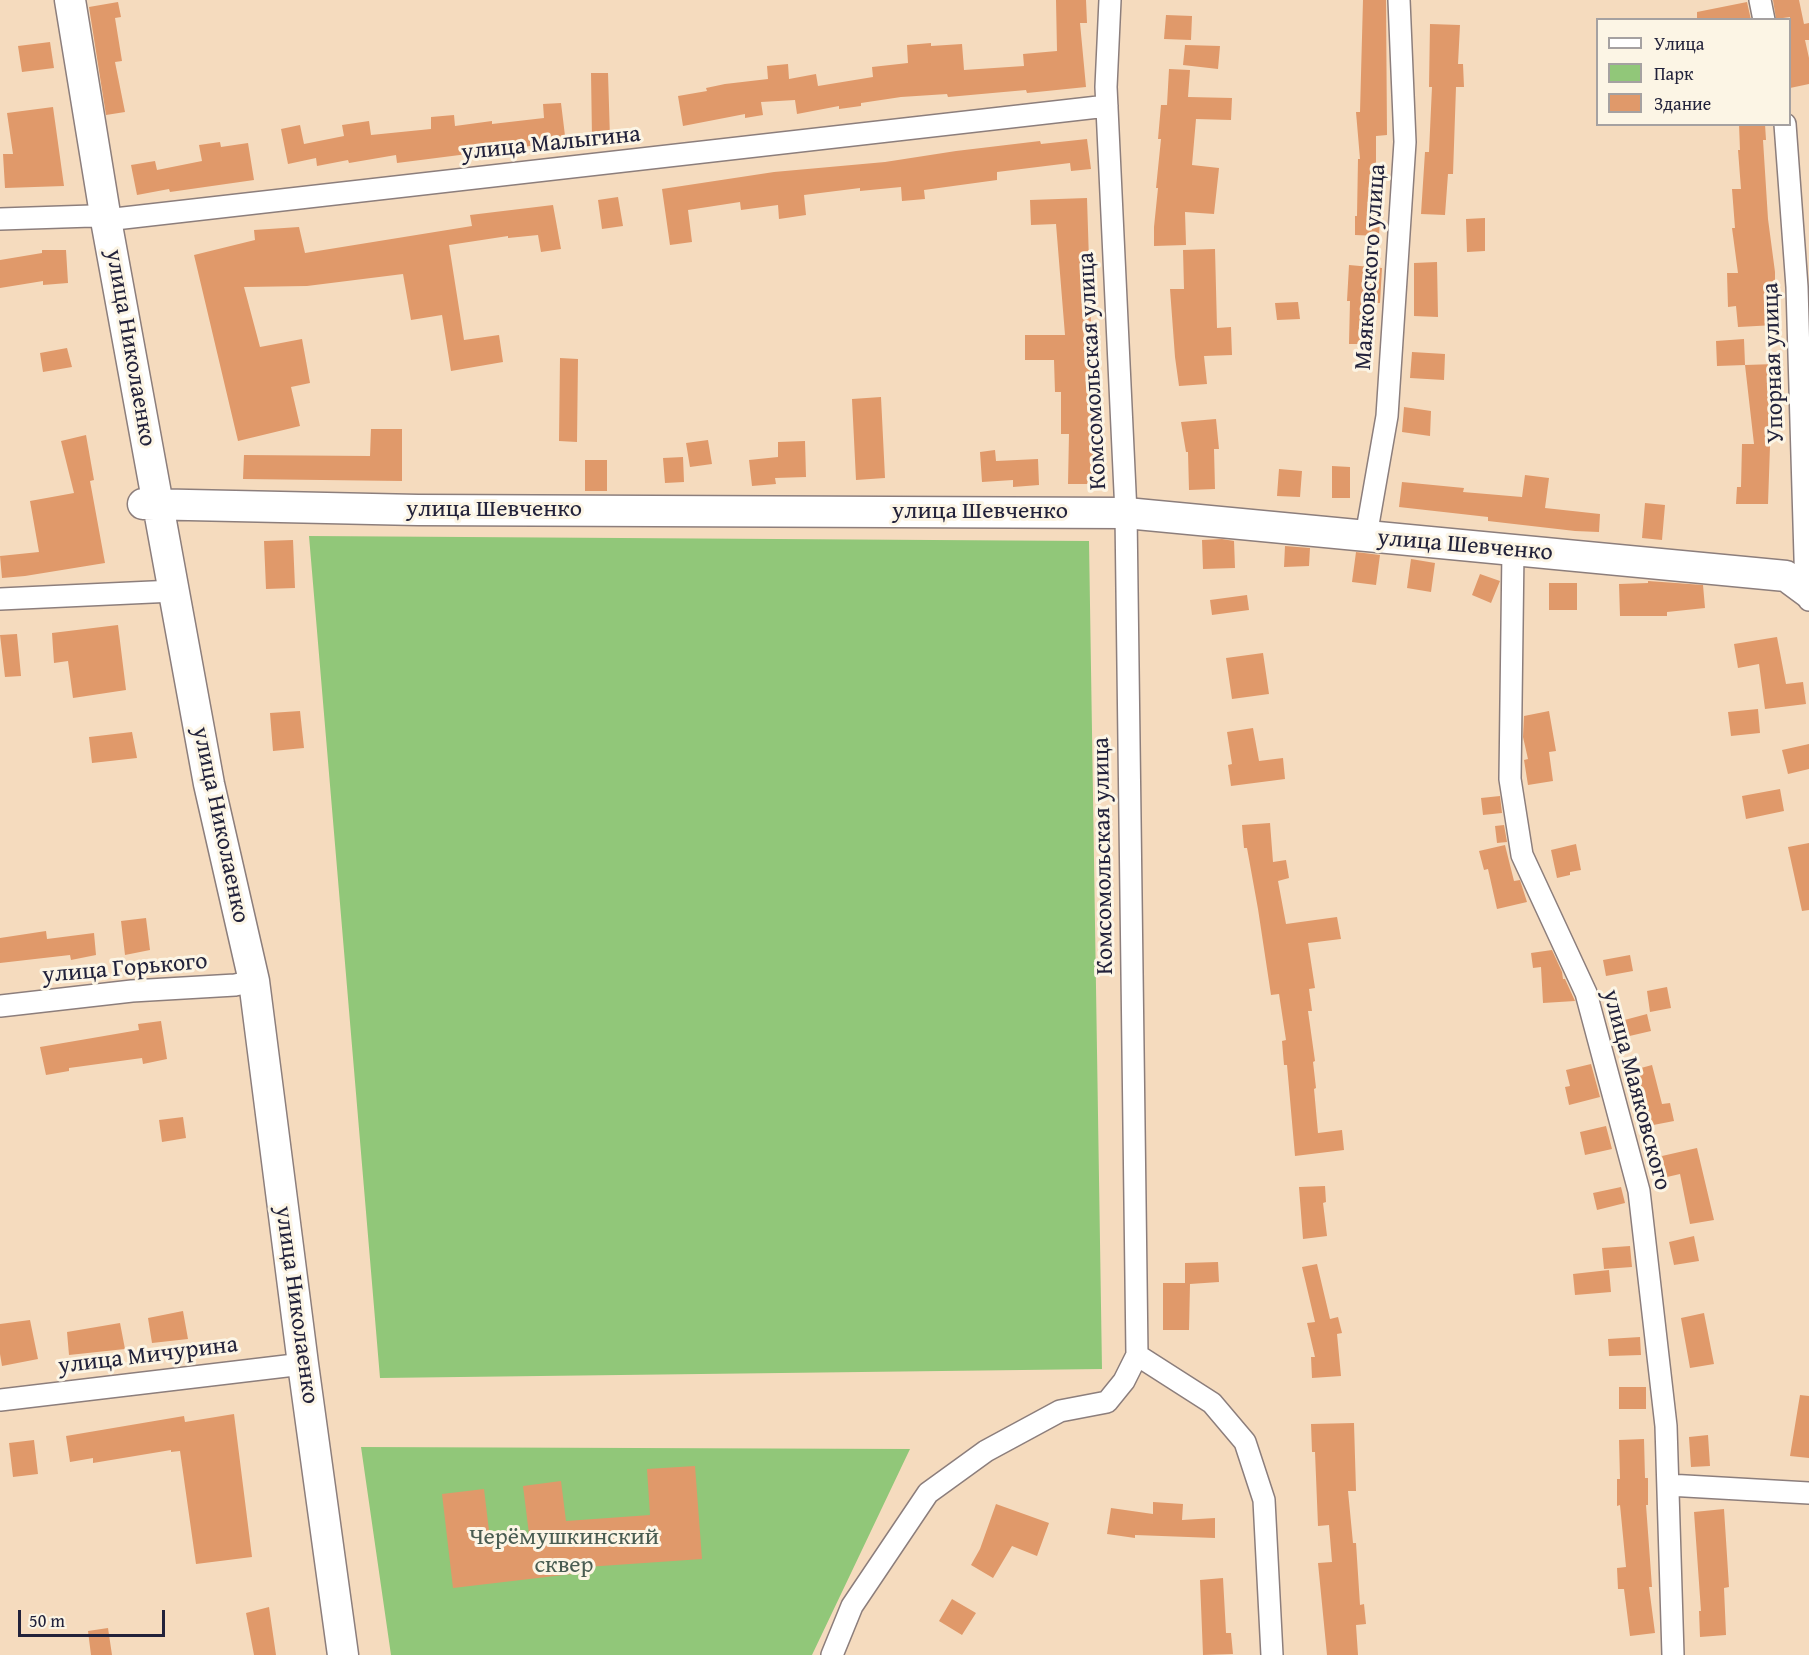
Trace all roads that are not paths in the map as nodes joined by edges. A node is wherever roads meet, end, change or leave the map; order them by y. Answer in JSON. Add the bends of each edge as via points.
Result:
{"nodes":[{"id":1,"x":56,"y":0,"type":"edge"},
{"id":2,"x":70,"y":0,"type":"edge"},
{"id":3,"x":1110,"y":0,"type":"edge"},
{"id":4,"x":1399,"y":0,"type":"edge"},
{"id":5,"x":1760,"y":0,"type":"edge"},
{"id":6,"x":1764,"y":18,"type":"edge"},
{"id":7,"x":1107,"y":106,"type":"junction"},
{"id":8,"x":1785,"y":126,"type":"edge"},
{"id":9,"x":99,"y":218,"type":"junction"},
{"id":10,"x":0,"y":219,"type":"edge"},
{"id":11,"x":151,"y":504,"type":"junction"},
{"id":12,"x":1126,"y":513,"type":"junction"},
{"id":13,"x":1366,"y":536,"type":"junction"},
{"id":14,"x":1513,"y":550,"type":"junction"},
{"id":15,"x":167,"y":592,"type":"junction"},
{"id":16,"x":1808,"y":595,"type":"edge"},
{"id":17,"x":0,"y":599,"type":"edge"},
{"id":18,"x":244,"y":983,"type":"junction"},
{"id":19,"x":0,"y":1006,"type":"edge"},
{"id":20,"x":1137,"y":1355,"type":"junction"},
{"id":21,"x":297,"y":1364,"type":"junction"},
{"id":22,"x":0,"y":1400,"type":"edge"},
{"id":23,"x":1668,"y":1485,"type":"junction"},
{"id":24,"x":1809,"y":1492,"type":"edge"},
{"id":25,"x":328,"y":1655,"type":"edge"},
{"id":26,"x":343,"y":1655,"type":"edge"},
{"id":27,"x":832,"y":1655,"type":"edge"},
{"id":28,"x":1272,"y":1655,"type":"edge"},
{"id":29,"x":1673,"y":1655,"type":"edge"}],
"edges":[{"from":1,"to":9,"type":"main road","name":"улица Николаенко"},
{"from":2,"to":9,"type":"main road","name":"улица Николаенко"},
{"from":3,"to":7,"type":"street","name":"Комсомольская улица"},
{"from":4,"to":13,"type":"street","name":"Маяковского улица","via":[[1405,142],[1387,416]]},
{"from":5,"to":6,"type":"street"},
{"from":7,"to":9,"type":"street","name":"улица Малыгина"},
{"from":7,"to":12,"type":"street","name":"Комсомольская улица"},
{"from":8,"to":16,"type":"street","name":"Упорная улица","via":[[1797,287]]},
{"from":9,"to":10,"type":"street","name":"улица Малыгина"},
{"from":9,"to":11,"type":"main road","name":"улица Николаенко"},
{"from":11,"to":12,"type":"main road","name":"улица Шевченко","via":[[418,510]]},
{"from":11,"to":15,"type":"main road","name":"улица Николаенко"},
{"from":12,"to":13,"type":"main road","name":"улица Шевченко"},
{"from":12,"to":20,"type":"street","name":"Комсомольская улица"},
{"from":13,"to":14,"type":"main road","name":"улица Шевченко"},
{"from":14,"to":16,"type":"main road","name":"улица Шевченко","via":[[1786,576]]},
{"from":14,"to":23,"type":"street","name":"улица Маяковского","via":[[1510,779],[1522,855],[1586,993],[1639,1191],[1666,1426]]},
{"from":15,"to":17,"type":"street"},
{"from":15,"to":18,"type":"main road","name":"улица Николаенко","via":[[209,784]]},
{"from":18,"to":19,"type":"street","name":"улица Горького"},
{"from":18,"to":21,"type":"main road","name":"улица Николаенко"},
{"from":20,"to":27,"type":"street","via":[[1124,1381],[1107,1401],[1060,1411],[986,1451],[928,1493],[852,1606]]},
{"from":20,"to":28,"type":"street","via":[[1212,1403],[1245,1442],[1264,1500]]},
{"from":21,"to":22,"type":"street","name":"улица Мичурина"},
{"from":21,"to":25,"type":"main road","name":"улица Николаенко"},
{"from":21,"to":26,"type":"main road","name":"улица Николаенко"},
{"from":23,"to":24,"type":"street"},
{"from":23,"to":29,"type":"street","name":"улица Маяковского"}]}
